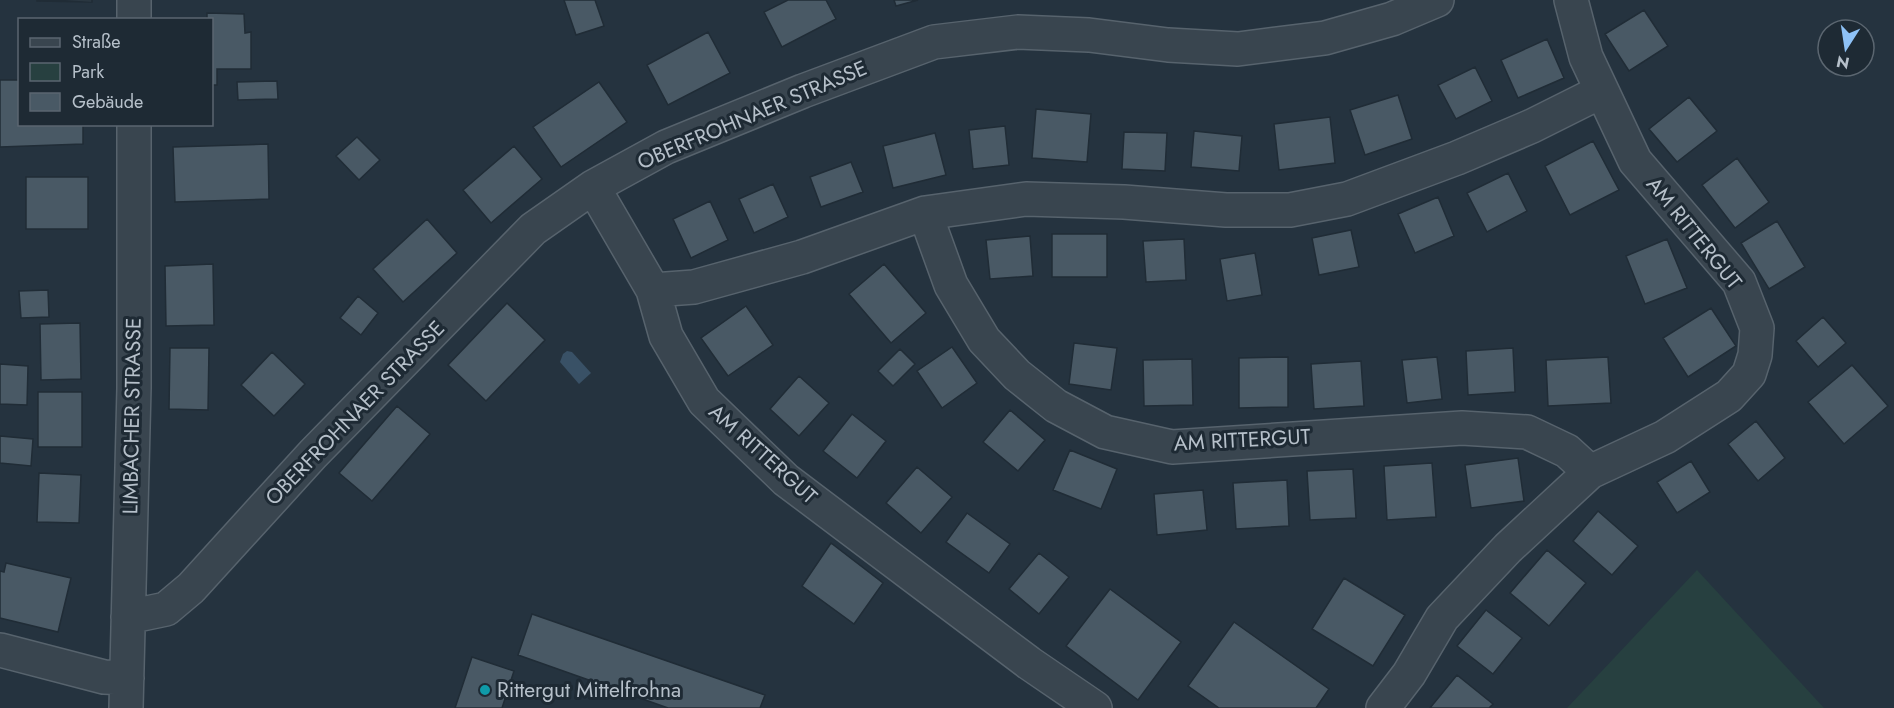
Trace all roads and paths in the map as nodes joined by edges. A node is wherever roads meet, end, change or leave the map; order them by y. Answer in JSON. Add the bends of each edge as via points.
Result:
{"nodes":[{"id":1,"x":135,"y":0,"type":"edge"},
{"id":2,"x":1437,"y":0,"type":"edge"},
{"id":3,"x":1571,"y":0,"type":"edge"},
{"id":4,"x":134,"y":18,"type":"edge"},
{"id":5,"x":1600,"y":92,"type":"junction"},
{"id":6,"x":134,"y":126,"type":"edge"},
{"id":7,"x":593,"y":187,"type":"junction"},
{"id":8,"x":925,"y":213,"type":"junction"},
{"id":9,"x":652,"y":290,"type":"junction"},
{"id":10,"x":1590,"y":472,"type":"junction"},
{"id":11,"x":128,"y":617,"type":"junction"},
{"id":12,"x":0,"y":650,"type":"edge"},
{"id":13,"x":127,"y":693,"type":"edge"},
{"id":14,"x":1095,"y":708,"type":"edge"},
{"id":15,"x":1383,"y":708,"type":"edge"}],
"edges":[{"from":1,"to":4,"type":"street"},
{"from":2,"to":7,"type":"street","name":"OBERFROHNAER STRASSE","via":[[1392,19],[1325,39],[1238,49],[1168,45],[1089,34],[1018,32],[933,42],[666,147]]},
{"from":3,"to":5,"type":"street","name":"AM RITTERGUT"},
{"from":5,"to":8,"type":"street","via":[[1457,158],[1347,199],[1290,210],[1026,199]]},
{"from":5,"to":10,"type":"street","name":"AM RITTERGUT","via":[[1635,161],[1739,282],[1757,328],[1749,374],[1730,396],[1665,436]]},
{"from":6,"to":11,"type":"street","name":"LIMBACHER STRASSE","via":[[134,376]]},
{"from":7,"to":9,"type":"street","name":"AM RITTERGUT"},
{"from":7,"to":11,"type":"street","name":"OBERFROHNAER STRASSE","via":[[525,237],[313,454],[191,588],[166,609]]},
{"from":8,"to":9,"type":"street","via":[[802,257],[694,287]]},
{"from":8,"to":10,"type":"street","name":"AM RITTERGUT","via":[[951,285],[984,340],[1017,375],[1056,406],[1105,432],[1172,447],[1462,428],[1527,432],[1567,451]]},
{"from":9,"to":14,"type":"street","name":"AM RITTERGUT","via":[[666,336],[704,401],[786,480]]},
{"from":10,"to":15,"type":"street","name":"AM RITTERGUT","via":[[1508,548],[1442,618],[1409,674]]},
{"from":11,"to":13,"type":"street","name":"LIMBACHER STRASSE"},
{"from":12,"to":13,"type":"street","via":[[104,676]]}]}
